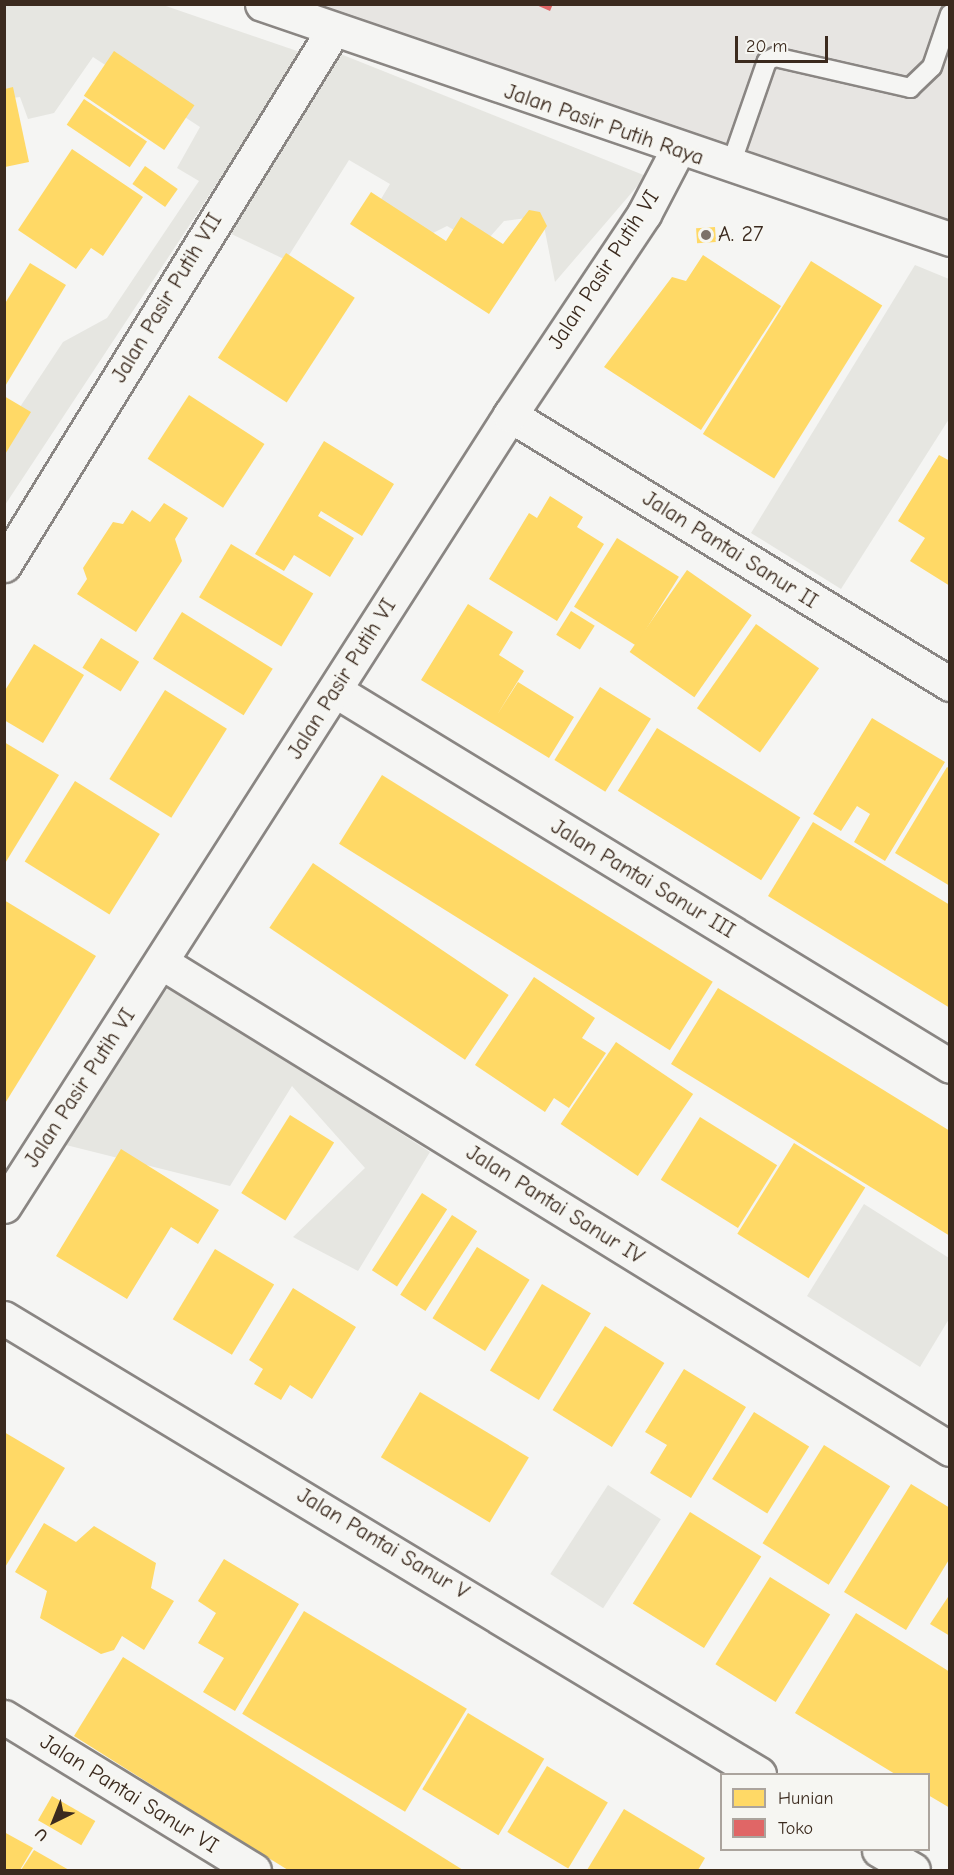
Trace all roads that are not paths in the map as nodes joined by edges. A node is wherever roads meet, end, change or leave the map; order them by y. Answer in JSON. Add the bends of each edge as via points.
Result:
{"nodes":[{"id":1,"x":262,"y":4,"type":"edge"},
{"id":2,"x":950,"y":14,"type":"edge"},
{"id":3,"x":332,"y":32,"type":"junction"},
{"id":4,"x":677,"y":150,"type":"junction"},
{"id":5,"x":730,"y":167,"type":"junction"},
{"id":6,"x":950,"y":239,"type":"edge"},
{"id":7,"x":510,"y":415,"type":"junction"},
{"id":8,"x":4,"y":565,"type":"edge"},
{"id":9,"x":950,"y":684,"type":"edge"},
{"id":10,"x":336,"y":691,"type":"junction"},
{"id":11,"x":161,"y":962,"type":"junction"},
{"id":12,"x":950,"y":1066,"type":"edge"},
{"id":13,"x":4,"y":1206,"type":"edge"},
{"id":14,"x":4,"y":1318,"type":"edge"},
{"id":15,"x":950,"y":1449,"type":"edge"},
{"id":16,"x":4,"y":1717,"type":"edge"},
{"id":17,"x":757,"y":1773,"type":"edge"},
{"id":18,"x":881,"y":1851,"type":"edge"},
{"id":19,"x":254,"y":1870,"type":"edge"},
{"id":20,"x":913,"y":1870,"type":"edge"}],
"edges":[{"from":1,"to":3,"type":"street","name":"Jalan Pasir Putih Raya"},
{"from":2,"to":5,"type":"lane","via":[[932,67],[910,87],[775,57],[767,61]]},
{"from":3,"to":4,"type":"street","name":"Jalan Pasir Putih Raya"},
{"from":3,"to":8,"type":"street","name":"Jalan Pasir Putih VII"},
{"from":4,"to":5,"type":"street","name":"Jalan Pasir Putih Raya"},
{"from":4,"to":7,"type":"street","name":"Jalan Pasir Putih VI","via":[[644,214]]},
{"from":5,"to":6,"type":"street","name":"Jalan Pasir Putih Raya"},
{"from":7,"to":9,"type":"street","name":"Jalan Pantai Sanur II"},
{"from":7,"to":10,"type":"street","name":"Jalan Pasir Putih VI"},
{"from":10,"to":11,"type":"street","name":"Jalan Pasir Putih VI"},
{"from":10,"to":12,"type":"street","name":"Jalan Pantai Sanur III"},
{"from":11,"to":13,"type":"street","name":"Jalan Pasir Putih VI"},
{"from":11,"to":15,"type":"street","name":"Jalan Pantai Sanur IV"},
{"from":14,"to":17,"type":"street","name":"Jalan Pantai Sanur V"},
{"from":16,"to":19,"type":"street","name":"Jalan Pantai Sanur VI"},
{"from":18,"to":20,"type":"street"}]}
